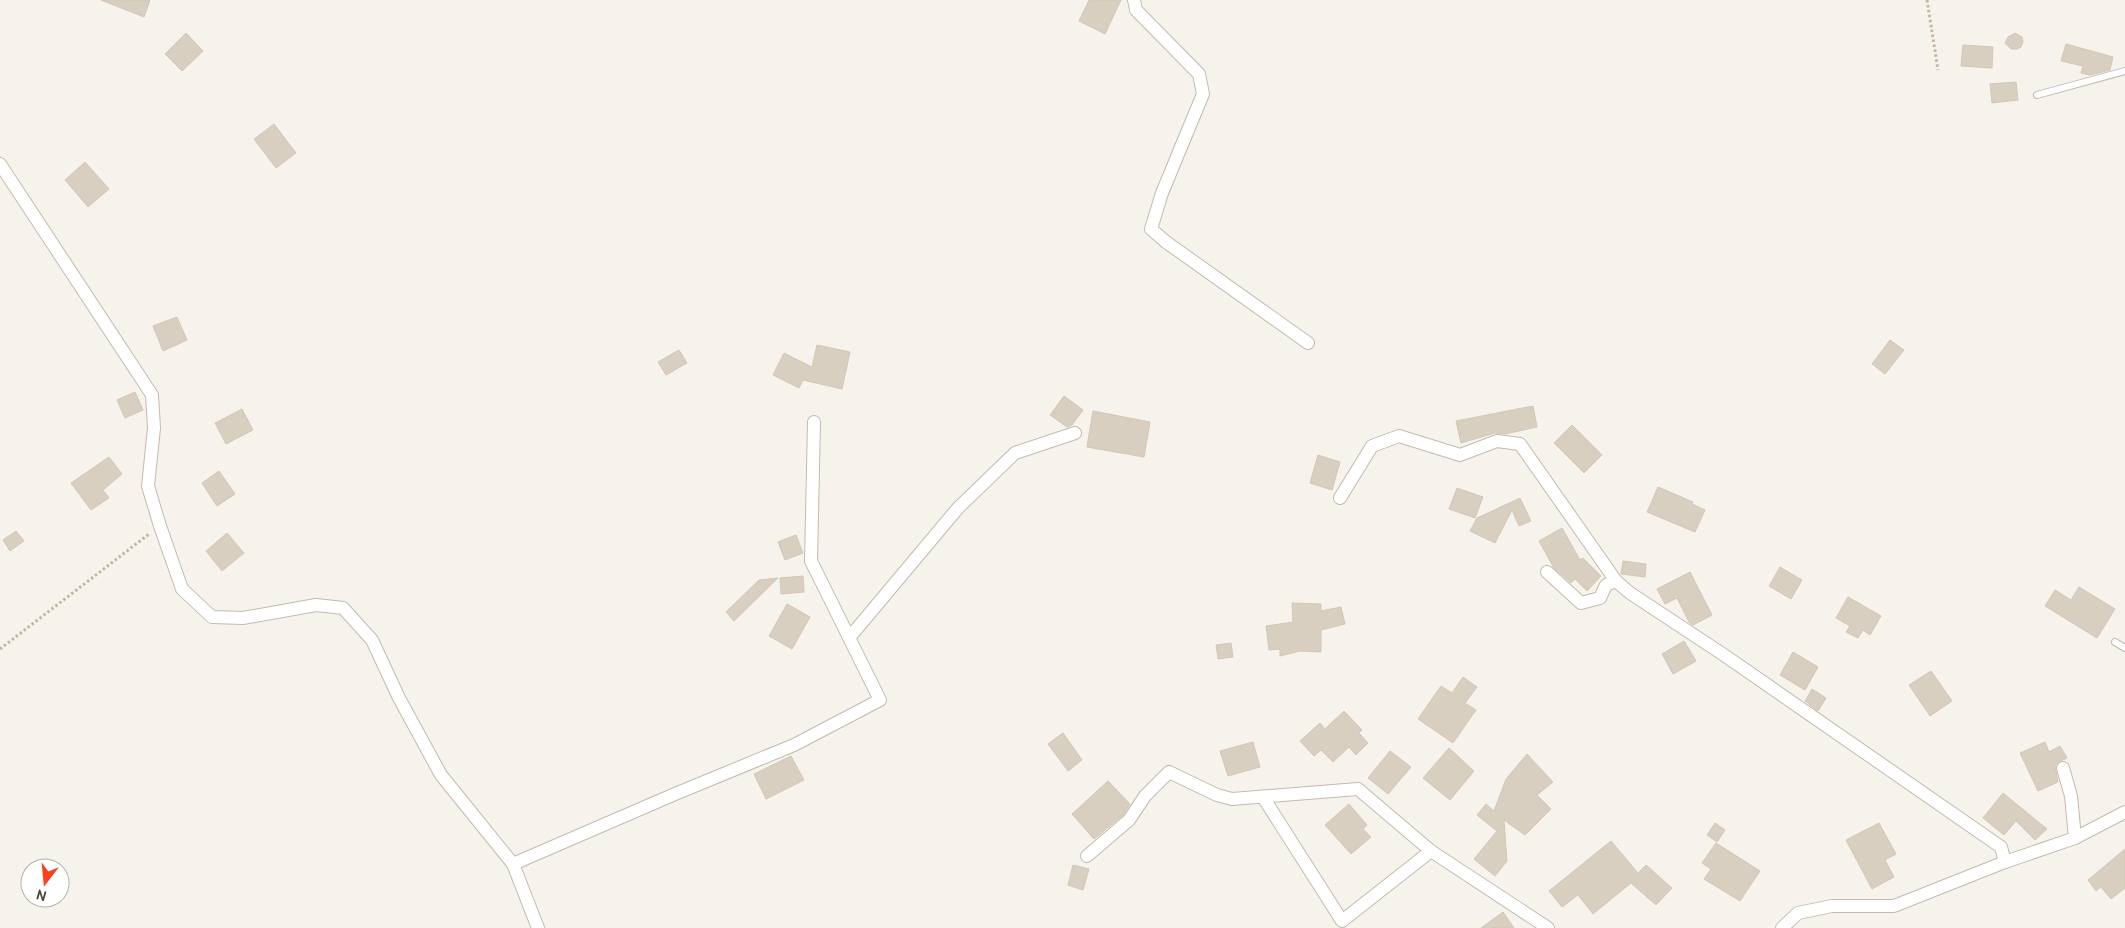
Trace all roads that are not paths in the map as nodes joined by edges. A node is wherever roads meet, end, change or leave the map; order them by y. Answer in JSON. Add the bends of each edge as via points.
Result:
{"nodes":[{"id":1,"x":1134,"y":0,"type":"edge"},
{"id":2,"x":2125,"y":71,"type":"edge"},
{"id":3,"x":2038,"y":95,"type":"dead end"},
{"id":4,"x":0,"y":164,"type":"edge"},
{"id":5,"x":1308,"y":342,"type":"dead end"},
{"id":6,"x":814,"y":422,"type":"dead end"},
{"id":7,"x":1075,"y":433,"type":"dead end"},
{"id":8,"x":1340,"y":498,"type":"dead end"},
{"id":9,"x":1547,"y":572,"type":"dead end"},
{"id":10,"x":1616,"y":580,"type":"junction"},
{"id":11,"x":849,"y":638,"type":"junction"},
{"id":12,"x":2115,"y":642,"type":"dead end"},
{"id":13,"x":2125,"y":648,"type":"edge"},
{"id":14,"x":2063,"y":768,"type":"dead end"},
{"id":15,"x":1263,"y":797,"type":"junction"},
{"id":16,"x":2125,"y":812,"type":"edge"},
{"id":17,"x":2075,"y":838,"type":"junction"},
{"id":18,"x":1431,"y":851,"type":"junction"},
{"id":19,"x":1087,"y":856,"type":"dead end"},
{"id":20,"x":2005,"y":862,"type":"junction"},
{"id":21,"x":512,"y":864,"type":"junction"},
{"id":22,"x":538,"y":928,"type":"edge"},
{"id":23,"x":1548,"y":928,"type":"edge"},
{"id":24,"x":1782,"y":928,"type":"edge"}],
"edges":[{"from":1,"to":5,"type":"street","via":[[1136,10],[1199,74],[1202,94],[1162,192],[1152,229]]},
{"from":2,"to":3,"type":"lane"},
{"from":4,"to":21,"type":"street","via":[[152,395],[154,428],[148,486],[182,589],[212,617],[243,618],[316,605],[343,608],[372,640],[440,775]]},
{"from":6,"to":11,"type":"street","via":[[811,561]]},
{"from":7,"to":11,"type":"street","via":[[1015,454],[958,508]]},
{"from":8,"to":10,"type":"street","via":[[1372,446],[1398,436],[1460,455],[1497,441],[1520,444]]},
{"from":9,"to":10,"type":"street","via":[[1581,602],[1600,598],[1606,585]]},
{"from":10,"to":20,"type":"street","via":[[1630,594],[1724,655],[2001,847]]},
{"from":11,"to":21,"type":"street","via":[[880,700],[794,745]]},
{"from":12,"to":13,"type":"lane"},
{"from":14,"to":17,"type":"street","via":[[2072,796]]},
{"from":15,"to":18,"type":"street","via":[[1358,789]]},
{"from":15,"to":18,"type":"street","via":[[1342,921]]},
{"from":15,"to":19,"type":"street","via":[[1232,799],[1168,772],[1145,796],[1129,820]]},
{"from":16,"to":17,"type":"street"},
{"from":17,"to":20,"type":"street"},
{"from":18,"to":23,"type":"street"},
{"from":20,"to":24,"type":"street","via":[[1894,906],[1832,906],[1798,913]]},
{"from":21,"to":22,"type":"street"}]}
